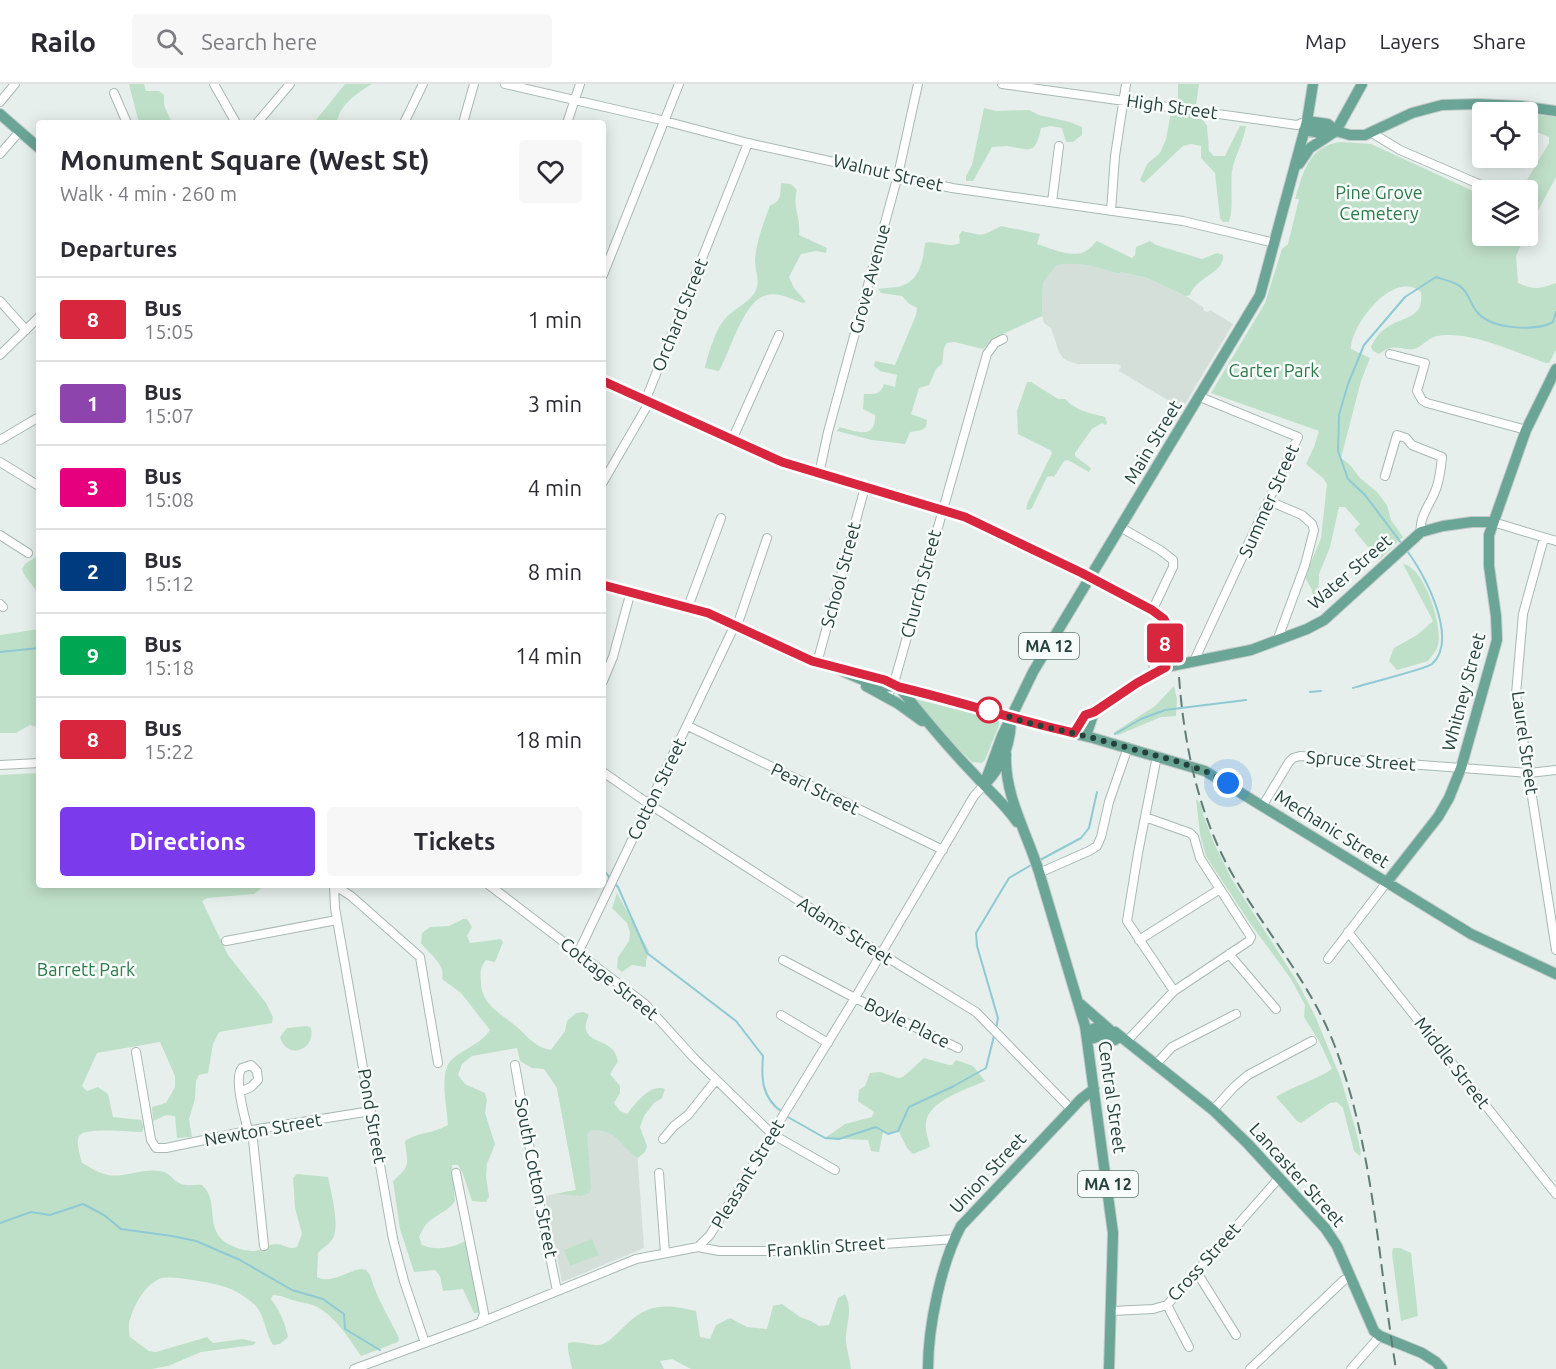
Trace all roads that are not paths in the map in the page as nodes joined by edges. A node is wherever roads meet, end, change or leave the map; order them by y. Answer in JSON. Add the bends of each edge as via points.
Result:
{"nodes":[{"id":1,"x":15,"y":84,"type":"edge"},
{"id":2,"x":214,"y":84,"type":"edge"},
{"id":3,"x":290,"y":84,"type":"edge"},
{"id":4,"x":423,"y":84,"type":"edge"},
{"id":5,"x":474,"y":84,"type":"edge"},
{"id":6,"x":505,"y":84,"type":"edge"},
{"id":7,"x":580,"y":84,"type":"edge"},
{"id":8,"x":679,"y":84,"type":"edge"},
{"id":9,"x":918,"y":84,"type":"edge"},
{"id":10,"x":1002,"y":84,"type":"edge"},
{"id":11,"x":1126,"y":84,"type":"edge"},
{"id":12,"x":1313,"y":84,"type":"edge"},
{"id":13,"x":1362,"y":84,"type":"edge"},
{"id":14,"x":114,"y":93,"type":"dead end"},
{"id":15,"x":576,"y":100,"type":"junction"},
{"id":16,"x":1124,"y":100,"type":"junction"},
{"id":17,"x":0,"y":102,"type":"edge"},
{"id":18,"x":1556,"y":111,"type":"edge"},
{"id":19,"x":0,"y":114,"type":"edge"},
{"id":20,"x":126,"y":120,"type":"edge"},
{"id":21,"x":234,"y":120,"type":"edge"},
{"id":22,"x":260,"y":120,"type":"edge"},
{"id":23,"x":405,"y":120,"type":"edge"},
{"id":24,"x":464,"y":120,"type":"edge"},
{"id":25,"x":568,"y":120,"type":"edge"},
{"id":26,"x":663,"y":120,"type":"junction"},
{"id":27,"x":1303,"y":125,"type":"junction"},
{"id":28,"x":20,"y":131,"type":"junction"},
{"id":29,"x":1336,"y":131,"type":"junction"},
{"id":30,"x":1372,"y":133,"type":"junction"},
{"id":31,"x":748,"y":143,"type":"junction"},
{"id":32,"x":36,"y":145,"type":"edge"},
{"id":33,"x":1059,"y":146,"type":"dead end"},
{"id":34,"x":0,"y":154,"type":"edge"},
{"id":35,"x":1293,"y":172,"type":"junction"},
{"id":36,"x":898,"y":175,"type":"junction"},
{"id":37,"x":1472,"y":181,"type":"edge"},
{"id":38,"x":1052,"y":202,"type":"junction"},
{"id":39,"x":1111,"y":211,"type":"junction"},
{"id":40,"x":1275,"y":243,"type":"junction"},
{"id":41,"x":606,"y":267,"type":"edge"},
{"id":42,"x":0,"y":301,"type":"edge"},
{"id":43,"x":36,"y":320,"type":"edge"},
{"id":44,"x":26,"y":330,"type":"junction"},
{"id":45,"x":779,"y":335,"type":"dead end"},
{"id":46,"x":1003,"y":339,"type":"dead end"},
{"id":47,"x":1390,"y":354,"type":"dead end"},
{"id":48,"x":0,"y":355,"type":"edge"},
{"id":49,"x":1556,"y":369,"type":"edge"},
{"id":50,"x":606,"y":382,"type":"edge"},
{"id":51,"x":1200,"y":397,"type":"junction"},
{"id":52,"x":647,"y":401,"type":"junction"},
{"id":53,"x":36,"y":419,"type":"edge"},
{"id":54,"x":1526,"y":430,"type":"junction"},
{"id":55,"x":1,"y":437,"type":"edge"},
{"id":56,"x":732,"y":440,"type":"junction"},
{"id":57,"x":0,"y":462,"type":"edge"},
{"id":58,"x":819,"y":474,"type":"junction"},
{"id":59,"x":1385,"y":476,"type":"dead end"},
{"id":60,"x":606,"y":477,"type":"edge"},
{"id":61,"x":36,"y":484,"type":"edge"},
{"id":62,"x":865,"y":487,"type":"junction"},
{"id":63,"x":1269,"y":501,"type":"junction"},
{"id":64,"x":943,"y":509,"type":"junction"},
{"id":65,"x":721,"y":518,"type":"dead end"},
{"id":66,"x":1493,"y":522,"type":"junction"},
{"id":67,"x":1120,"y":527,"type":"junction"},
{"id":68,"x":0,"y":535,"type":"edge"},
{"id":69,"x":1418,"y":535,"type":"junction"},
{"id":70,"x":767,"y":538,"type":"dead end"},
{"id":71,"x":1544,"y":538,"type":"junction"},
{"id":72,"x":1556,"y":542,"type":"edge"},
{"id":73,"x":28,"y":553,"type":"dead end"},
{"id":74,"x":1090,"y":577,"type":"junction"},
{"id":75,"x":606,"y":586,"type":"edge"},
{"id":76,"x":615,"y":588,"type":"junction"},
{"id":77,"x":606,"y":590,"type":"edge"},
{"id":78,"x":631,"y":591,"type":"junction"},
{"id":79,"x":688,"y":607,"type":"junction"},
{"id":80,"x":1152,"y":610,"type":"junction"},
{"id":81,"x":737,"y":626,"type":"junction"},
{"id":82,"x":1166,"y":635,"type":"junction"},
{"id":83,"x":1277,"y":641,"type":"junction"},
{"id":84,"x":1194,"y":661,"type":"junction"},
{"id":85,"x":817,"y":663,"type":"junction"},
{"id":86,"x":1166,"y":667,"type":"junction"},
{"id":87,"x":606,"y":674,"type":"edge"},
{"id":88,"x":1154,"y":674,"type":"junction"},
{"id":89,"x":893,"y":689,"type":"junction"},
{"id":90,"x":1094,"y":712,"type":"junction"},
{"id":91,"x":1012,"y":717,"type":"junction"},
{"id":92,"x":688,"y":726,"type":"junction"},
{"id":93,"x":930,"y":726,"type":"junction"},
{"id":94,"x":1074,"y":733,"type":"junction"},
{"id":95,"x":1086,"y":736,"type":"junction"},
{"id":96,"x":1128,"y":747,"type":"junction"},
{"id":97,"x":1006,"y":754,"type":"junction"},
{"id":98,"x":1157,"y":756,"type":"junction"},
{"id":99,"x":36,"y":763,"type":"edge"},
{"id":100,"x":0,"y":765,"type":"edge"},
{"id":101,"x":1461,"y":768,"type":"junction"},
{"id":102,"x":1556,"y":770,"type":"edge"},
{"id":103,"x":1529,"y":773,"type":"junction"},
{"id":104,"x":606,"y":774,"type":"edge"},
{"id":105,"x":984,"y":785,"type":"junction"},
{"id":106,"x":649,"y":804,"type":"junction"},
{"id":107,"x":1263,"y":805,"type":"junction"},
{"id":108,"x":1145,"y":817,"type":"junction"},
{"id":109,"x":1022,"y":830,"type":"junction"},
{"id":110,"x":943,"y":850,"type":"junction"},
{"id":111,"x":1038,"y":871,"type":"junction"},
{"id":112,"x":1387,"y":882,"type":"junction"},
{"id":113,"x":334,"y":888,"type":"edge"},
{"id":114,"x":339,"y":888,"type":"edge"},
{"id":115,"x":493,"y":888,"type":"edge"},
{"id":116,"x":1220,"y":889,"type":"junction"},
{"id":117,"x":337,"y":921,"type":"junction"},
{"id":118,"x":1348,"y":932,"type":"junction"},
{"id":119,"x":1139,"y":940,"type":"junction"},
{"id":120,"x":226,"y":941,"type":"dead end"},
{"id":121,"x":1556,"y":950,"type":"edge"},
{"id":122,"x":578,"y":953,"type":"junction"},
{"id":123,"x":880,"y":953,"type":"junction"},
{"id":124,"x":1229,"y":954,"type":"junction"},
{"id":125,"x":1328,"y":959,"type":"dead end"},
{"id":126,"x":783,"y":960,"type":"dead end"},
{"id":127,"x":1555,"y":972,"type":"edge"},
{"id":128,"x":1174,"y":991,"type":"junction"},
{"id":129,"x":855,"y":998,"type":"junction"},
{"id":130,"x":1077,"y":1001,"type":"junction"},
{"id":131,"x":1276,"y":1009,"type":"dead end"},
{"id":132,"x":1236,"y":1014,"type":"dead end"},
{"id":133,"x":781,"y":1015,"type":"dead end"},
{"id":134,"x":1115,"y":1032,"type":"junction"},
{"id":135,"x":1087,"y":1036,"type":"junction"},
{"id":136,"x":1312,"y":1041,"type":"dead end"},
{"id":137,"x":1126,"y":1042,"type":"junction"},
{"id":138,"x":828,"y":1043,"type":"junction"},
{"id":139,"x":958,"y":1048,"type":"dead end"},
{"id":140,"x":136,"y":1052,"type":"dead end"},
{"id":141,"x":438,"y":1063,"type":"dead end"},
{"id":142,"x":515,"y":1065,"type":"dead end"},
{"id":143,"x":1155,"y":1065,"type":"junction"},
{"id":144,"x":716,"y":1080,"type":"junction"},
{"id":145,"x":1094,"y":1089,"type":"junction"},
{"id":146,"x":240,"y":1092,"type":"dead end"},
{"id":147,"x":1071,"y":1109,"type":"junction"},
{"id":148,"x":1213,"y":1110,"type":"junction"},
{"id":149,"x":371,"y":1111,"type":"junction"},
{"id":150,"x":250,"y":1131,"type":"junction"},
{"id":151,"x":772,"y":1134,"type":"junction"},
{"id":152,"x":663,"y":1139,"type":"dead end"},
{"id":153,"x":835,"y":1170,"type":"dead end"},
{"id":154,"x":456,"y":1173,"type":"dead end"},
{"id":155,"x":659,"y":1173,"type":"dead end"},
{"id":156,"x":1279,"y":1178,"type":"junction"},
{"id":157,"x":1556,"y":1194,"type":"edge"},
{"id":158,"x":955,"y":1239,"type":"junction"},
{"id":159,"x":264,"y":1246,"type":"dead end"},
{"id":160,"x":698,"y":1247,"type":"junction"},
{"id":161,"x":665,"y":1253,"type":"junction"},
{"id":162,"x":1196,"y":1271,"type":"junction"},
{"id":163,"x":1350,"y":1278,"type":"junction"},
{"id":164,"x":557,"y":1291,"type":"junction"},
{"id":165,"x":1167,"y":1305,"type":"junction"},
{"id":166,"x":1112,"y":1311,"type":"junction"},
{"id":167,"x":480,"y":1323,"type":"junction"},
{"id":168,"x":1236,"y":1335,"type":"dead end"},
{"id":169,"x":1380,"y":1336,"type":"junction"},
{"id":170,"x":425,"y":1343,"type":"junction"},
{"id":171,"x":1189,"y":1347,"type":"dead end"},
{"id":172,"x":384,"y":1358,"type":"junction"},
{"id":173,"x":354,"y":1369,"type":"edge"},
{"id":174,"x":388,"y":1369,"type":"edge"},
{"id":175,"x":928,"y":1369,"type":"edge"},
{"id":176,"x":1109,"y":1369,"type":"edge"},
{"id":177,"x":1250,"y":1369,"type":"edge"},
{"id":178,"x":1351,"y":1369,"type":"edge"},
{"id":179,"x":1442,"y":1369,"type":"edge"}],
"edges":[{"from":1,"to":17,"type":"street"},
{"from":2,"to":21,"type":"street"},
{"from":3,"to":22,"type":"street"},
{"from":4,"to":23,"type":"street"},
{"from":5,"to":24,"type":"street"},
{"from":6,"to":15,"type":"street","name":"Walnut Street"},
{"from":7,"to":15,"type":"street"},
{"from":8,"to":26,"type":"street"},
{"from":9,"to":36,"type":"street","name":"Grove Avenue"},
{"from":10,"to":16,"type":"street","name":"High Street"},
{"from":11,"to":16,"type":"street"},
{"from":12,"to":27,"type":"main road","number":"MA 12"},
{"from":13,"to":29,"type":"main road"},
{"from":14,"to":20,"type":"street"},
{"from":15,"to":25,"type":"street"},
{"from":15,"to":26,"type":"street","name":"Walnut Street"},
{"from":16,"to":27,"type":"street","name":"High Street"},
{"from":16,"to":39,"type":"street"},
{"from":18,"to":30,"type":"main road","via":[[1521,106],[1442,105],[1412,113]]},
{"from":19,"to":28,"type":"main road"},
{"from":26,"to":31,"type":"street","name":"Walnut Street"},
{"from":26,"to":41,"type":"street"},
{"from":27,"to":29,"type":"main road","via":[[1326,134]]},
{"from":27,"to":35,"type":"main road","number":"MA 12"},
{"from":28,"to":32,"type":"main road"},
{"from":28,"to":34,"type":"street"},
{"from":29,"to":30,"type":"main road"},
{"from":29,"to":35,"type":"main road","via":[[1310,148]]},
{"from":30,"to":37,"type":"street","via":[[1400,150]]},
{"from":31,"to":36,"type":"street","name":"Walnut Street"},
{"from":31,"to":52,"type":"street","name":"Orchard Street"},
{"from":33,"to":38,"type":"street"},
{"from":35,"to":40,"type":"main road","name":"Main Street","number":"MA 12"},
{"from":36,"to":38,"type":"street","name":"Walnut Street","via":[[972,192]]},
{"from":36,"to":58,"type":"street","name":"Grove Avenue"},
{"from":38,"to":39,"type":"street","name":"Walnut Street"},
{"from":39,"to":40,"type":"street","name":"Walnut Street","via":[[1183,221]]},
{"from":40,"to":51,"type":"main road","name":"Main Street","number":"MA 12","via":[[1260,295]]},
{"from":42,"to":44,"type":"street"},
{"from":43,"to":44,"type":"street"},
{"from":44,"to":48,"type":"street"},
{"from":45,"to":56,"type":"street"},
{"from":46,"to":64,"type":"street","name":"Church Street","via":[[987,354]]},
{"from":47,"to":54,"type":"street","via":[[1425,363],[1417,391],[1427,403]]},
{"from":49,"to":54,"type":"main road","name":"Whitney Street"},
{"from":50,"to":52,"type":"street"},
{"from":51,"to":63,"type":"street","name":"Summer Street","via":[[1298,437]]},
{"from":51,"to":67,"type":"main road","name":"Main Street","number":"MA 12"},
{"from":52,"to":56,"type":"street"},
{"from":52,"to":60,"type":"street","name":"Orchard Street"},
{"from":53,"to":55,"type":"street"},
{"from":54,"to":66,"type":"main road","name":"Whitney Street"},
{"from":56,"to":58,"type":"street"},
{"from":57,"to":61,"type":"street"},
{"from":58,"to":62,"type":"street"},
{"from":59,"to":69,"type":"street","via":[[1397,435],[1412,446],[1442,457],[1437,488]]},
{"from":62,"to":64,"type":"street"},
{"from":62,"to":85,"type":"street","name":"School Street"},
{"from":63,"to":83,"type":"street","via":[[1302,515],[1314,530]]},
{"from":63,"to":84,"type":"street","name":"Summer Street"},
{"from":64,"to":74,"type":"street"},
{"from":64,"to":89,"type":"street","name":"Church Street"},
{"from":65,"to":79,"type":"street"},
{"from":66,"to":69,"type":"main road","name":"Water Street","via":[[1463,523]]},
{"from":66,"to":71,"type":"street","name":"Water Street"},
{"from":66,"to":101,"type":"main road","name":"Whitney Street","via":[[1488,555],[1497,640]]},
{"from":67,"to":74,"type":"main road","name":"Main Street","number":"MA 12"},
{"from":67,"to":80,"type":"street","via":[[1173,560]]},
{"from":68,"to":73,"type":"street"},
{"from":69,"to":83,"type":"main road","name":"Water Street","via":[[1324,620]]},
{"from":70,"to":81,"type":"street","name":"Cotton Street"},
{"from":71,"to":72,"type":"street","name":"Water Street"},
{"from":71,"to":103,"type":"street","name":"Laurel Street","via":[[1523,614],[1516,685]]},
{"from":74,"to":80,"type":"street"},
{"from":74,"to":91,"type":"main road","name":"Main Street","number":"MA 12","via":[[1033,672]]},
{"from":75,"to":76,"type":"main road"},
{"from":76,"to":77,"type":"street"},
{"from":76,"to":78,"type":"main road"},
{"from":78,"to":79,"type":"main road"},
{"from":78,"to":87,"type":"street"},
{"from":79,"to":81,"type":"main road"},
{"from":80,"to":82,"type":"street","via":[[1166,622]]},
{"from":81,"to":85,"type":"main road"},
{"from":81,"to":92,"type":"street","name":"Cotton Street"},
{"from":82,"to":86,"type":"street"},
{"from":82,"to":88,"type":"street","via":[[1153,658]]},
{"from":83,"to":84,"type":"main road","name":"Water Street"},
{"from":84,"to":86,"type":"main road","name":"Water Street"},
{"from":85,"to":89,"type":"main road"},
{"from":86,"to":88,"type":"main road","name":"Water Street"},
{"from":88,"to":90,"type":"main road","name":"Water Street"},
{"from":89,"to":91,"type":"main road","name":"Mechanic Street"},
{"from":89,"to":93,"type":"main road"},
{"from":89,"to":93,"type":"main road"},
{"from":90,"to":94,"type":"main road","name":"Water Street","via":[[1082,717]]},
{"from":90,"to":95,"type":"main road"},
{"from":91,"to":94,"type":"main road","name":"Mechanic Street"},
{"from":91,"to":97,"type":"main road","number":"MA 12"},
{"from":91,"to":105,"type":"main road","number":"MA 12"},
{"from":92,"to":106,"type":"street","name":"Cotton Street"},
{"from":92,"to":110,"type":"street","name":"Pearl Street"},
{"from":93,"to":105,"type":"main road"},
{"from":94,"to":95,"type":"main road","name":"Mechanic Street"},
{"from":95,"to":96,"type":"main road","name":"Mechanic Street"},
{"from":96,"to":98,"type":"main road","name":"Mechanic Street"},
{"from":96,"to":111,"type":"street","via":[[1097,846]]},
{"from":97,"to":105,"type":"main road"},
{"from":97,"to":109,"type":"main road","number":"MA 12"},
{"from":98,"to":107,"type":"main road","name":"Mechanic Street","via":[[1212,774]]},
{"from":98,"to":108,"type":"street"},
{"from":99,"to":100,"type":"street"},
{"from":101,"to":103,"type":"street","name":"Spruce Street"},
{"from":101,"to":107,"type":"street","name":"Spruce Street","via":[[1296,757]]},
{"from":101,"to":112,"type":"main road","name":"Whitney Street","via":[[1438,817]]},
{"from":102,"to":103,"type":"street","name":"Spruce Street"},
{"from":103,"to":121,"type":"street","name":"Laurel Street"},
{"from":104,"to":106,"type":"street","name":"Adams Street"},
{"from":105,"to":109,"type":"main road","number":"MA 12"},
{"from":105,"to":110,"type":"street","name":"Pleasant Street"},
{"from":106,"to":122,"type":"street","name":"Cotton Street"},
{"from":106,"to":123,"type":"street","name":"Adams Street"},
{"from":107,"to":112,"type":"main road","name":"Mechanic Street"},
{"from":108,"to":116,"type":"street","via":[[1190,832],[1200,858]]},
{"from":108,"to":119,"type":"street","via":[[1127,921]]},
{"from":109,"to":111,"type":"main road","number":"MA 12"},
{"from":110,"to":123,"type":"street","name":"Pleasant Street"},
{"from":111,"to":130,"type":"main road","name":"Central Street","number":"MA 12"},
{"from":112,"to":118,"type":"street","name":"Whitney Street"},
{"from":112,"to":127,"type":"main road","name":"Mechanic Street","via":[[1484,941]]},
{"from":113,"to":117,"type":"street","name":"Pond Street"},
{"from":114,"to":141,"type":"street","via":[[420,957]]},
{"from":115,"to":122,"type":"street","name":"Cottage Street"},
{"from":116,"to":119,"type":"street"},
{"from":116,"to":124,"type":"street","via":[[1251,937]]},
{"from":117,"to":120,"type":"street"},
{"from":117,"to":149,"type":"street","name":"Pond Street"},
{"from":118,"to":125,"type":"street","name":"Whitney Street"},
{"from":118,"to":157,"type":"street","name":"Middle Street"},
{"from":119,"to":128,"type":"street"},
{"from":122,"to":144,"type":"street","name":"Cottage Street","via":[[645,1004]]},
{"from":123,"to":129,"type":"street","name":"Pleasant Street"},
{"from":123,"to":147,"type":"street","name":"Adams Street","via":[[976,1012]]},
{"from":124,"to":128,"type":"street"},
{"from":124,"to":131,"type":"street"},
{"from":126,"to":129,"type":"street","name":"Boyle Place"},
{"from":128,"to":137,"type":"street"},
{"from":129,"to":138,"type":"street","name":"Pleasant Street"},
{"from":129,"to":139,"type":"street","name":"Boyle Place"},
{"from":130,"to":134,"type":"main road","name":"Lancaster Street"},
{"from":130,"to":135,"type":"main road","name":"Central Street","number":"MA 12"},
{"from":132,"to":143,"type":"street","via":[[1172,1047]]},
{"from":133,"to":138,"type":"street"},
{"from":134,"to":135,"type":"main road","via":[[1095,1028]]},
{"from":134,"to":137,"type":"main road","name":"Lancaster Street"},
{"from":135,"to":137,"type":"main road","name":"Lancaster Street"},
{"from":135,"to":145,"type":"main road","name":"Central Street","number":"MA 12"},
{"from":136,"to":148,"type":"street","via":[[1254,1071]]},
{"from":137,"to":143,"type":"main road","name":"Lancaster Street"},
{"from":138,"to":151,"type":"street","name":"Pleasant Street"},
{"from":140,"to":150,"type":"street","name":"Newton Street","via":[[155,1147],[166,1149]]},
{"from":142,"to":164,"type":"street","name":"South Cotton Street"},
{"from":143,"to":148,"type":"main road","name":"Lancaster Street"},
{"from":144,"to":151,"type":"street","name":"Cottage Street"},
{"from":144,"to":152,"type":"street"},
{"from":145,"to":147,"type":"main road","name":"Union Street"},
{"from":145,"to":166,"type":"main road","name":"Central Street","number":"MA 12","via":[[1112,1218]]},
{"from":146,"to":150,"type":"street"},
{"from":147,"to":158,"type":"main road","name":"Union Street","via":[[967,1219]]},
{"from":148,"to":156,"type":"main road","name":"Lancaster Street"},
{"from":149,"to":150,"type":"street","name":"Newton Street"},
{"from":149,"to":170,"type":"street","name":"Pond Street","via":[[393,1239]]},
{"from":150,"to":159,"type":"street"},
{"from":151,"to":153,"type":"street","name":"Cottage Street"},
{"from":151,"to":160,"type":"street","name":"Pleasant Street","via":[[710,1235]]},
{"from":154,"to":167,"type":"street","via":[[484,1314]]},
{"from":155,"to":161,"type":"street"},
{"from":156,"to":162,"type":"street","name":"Cross Street"},
{"from":156,"to":163,"type":"main road","name":"Lancaster Street","via":[[1330,1234]]},
{"from":158,"to":160,"type":"street","name":"Franklin Street","via":[[784,1251],[719,1251]]},
{"from":158,"to":175,"type":"main road","name":"Union Street","via":[[934,1314]]},
{"from":160,"to":161,"type":"street","name":"Pleasant Street"},
{"from":161,"to":164,"type":"street","name":"Pleasant Street","via":[[636,1259]]},
{"from":162,"to":165,"type":"street","name":"Cross Street"},
{"from":162,"to":168,"type":"street"},
{"from":163,"to":169,"type":"main road","name":"Lancaster Street","via":[[1369,1324]]},
{"from":163,"to":177,"type":"street"},
{"from":164,"to":167,"type":"street","name":"Pleasant Street"},
{"from":165,"to":166,"type":"street","name":"Cross Street"},
{"from":165,"to":171,"type":"street"},
{"from":166,"to":176,"type":"main road","name":"Central Street","number":"MA 12"},
{"from":167,"to":170,"type":"street","name":"Pleasant Street"},
{"from":169,"to":178,"type":"street"},
{"from":169,"to":179,"type":"main road","via":[[1422,1353]]},
{"from":170,"to":172,"type":"street","name":"Pleasant Street"},
{"from":172,"to":173,"type":"street","name":"Pleasant Street"},
{"from":172,"to":174,"type":"street"}]}
